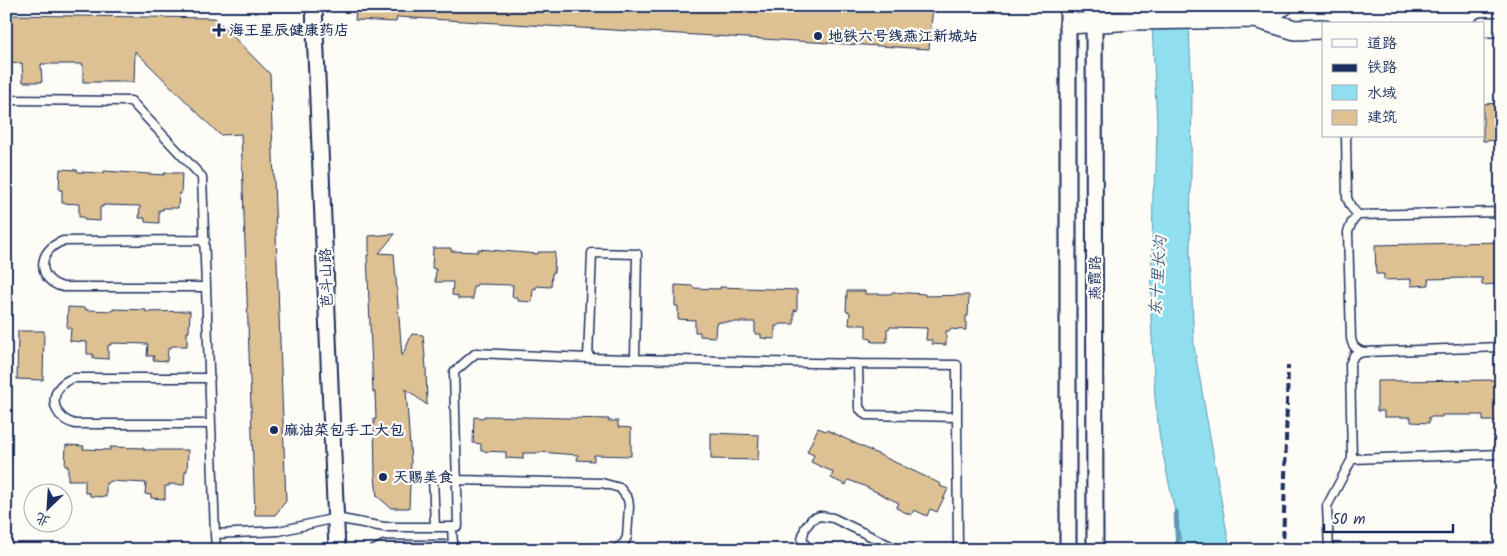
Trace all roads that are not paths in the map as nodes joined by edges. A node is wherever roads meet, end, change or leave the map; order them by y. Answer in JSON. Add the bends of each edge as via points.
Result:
{"nodes":[{"id":1,"x":314,"y":6,"type":"edge"},
{"id":2,"x":1283,"y":6,"type":"edge"},
{"id":3,"x":1095,"y":14,"type":"edge"},
{"id":4,"x":1068,"y":15,"type":"edge"},
{"id":5,"x":1255,"y":18,"type":"junction"},
{"id":6,"x":1484,"y":27,"type":"edge"},
{"id":7,"x":1501,"y":27,"type":"edge"},
{"id":8,"x":1322,"y":30,"type":"edge"},
{"id":9,"x":6,"y":100,"type":"edge"},
{"id":10,"x":1346,"y":138,"type":"edge"},
{"id":11,"x":1501,"y":212,"type":"edge"},
{"id":12,"x":1358,"y":215,"type":"junction"},
{"id":13,"x":205,"y":240,"type":"junction"},
{"id":14,"x":206,"y":287,"type":"junction"},
{"id":15,"x":1501,"y":347,"type":"edge"},
{"id":16,"x":1364,"y":352,"type":"junction"},
{"id":17,"x":588,"y":358,"type":"junction"},
{"id":18,"x":635,"y":358,"type":"junction"},
{"id":19,"x":858,"y":364,"type":"junction"},
{"id":20,"x":210,"y":378,"type":"junction"},
{"id":21,"x":958,"y":417,"type":"junction"},
{"id":22,"x":211,"y":424,"type":"junction"},
{"id":23,"x":1501,"y":454,"type":"edge"},
{"id":24,"x":1352,"y":459,"type":"junction"},
{"id":25,"x":433,"y":477,"type":"dead end"},
{"id":26,"x":457,"y":480,"type":"junction"},
{"id":27,"x":336,"y":518,"type":"junction"},
{"id":28,"x":435,"y":527,"type":"junction"},
{"id":29,"x":452,"y":527,"type":"junction"},
{"id":30,"x":215,"y":534,"type":"junction"},
{"id":31,"x":436,"y":547,"type":"edge"},
{"id":32,"x":453,"y":547,"type":"edge"},
{"id":33,"x":216,"y":550,"type":"edge"},
{"id":34,"x":337,"y":550,"type":"edge"},
{"id":35,"x":374,"y":550,"type":"edge"},
{"id":36,"x":615,"y":550,"type":"edge"},
{"id":37,"x":809,"y":550,"type":"edge"},
{"id":38,"x":899,"y":550,"type":"edge"},
{"id":39,"x":958,"y":550,"type":"edge"},
{"id":40,"x":1068,"y":550,"type":"edge"},
{"id":41,"x":1095,"y":550,"type":"edge"},
{"id":42,"x":1329,"y":550,"type":"edge"}],
"edges":[{"from":1,"to":27,"type":"street","name":"芭斗山路"},
{"from":2,"to":5,"type":"street"},
{"from":3,"to":4,"type":"street"},
{"from":3,"to":5,"type":"street","via":[[1134,20]]},
{"from":3,"to":41,"type":"street","name":"燕霞路"},
{"from":4,"to":40,"type":"street","name":"燕霞路"},
{"from":5,"to":8,"type":"street","via":[[1294,30]]},
{"from":6,"to":7,"type":"street"},
{"from":9,"to":13,"type":"lane","via":[[131,101],[202,177]]},
{"from":10,"to":12,"type":"lane","via":[[1348,198]]},
{"from":11,"to":12,"type":"lane"},
{"from":12,"to":16,"type":"lane","via":[[1348,232],[1350,338],[1353,346]]},
{"from":13,"to":14,"type":"lane"},
{"from":13,"to":14,"type":"lane","via":[[63,241],[50,247],[43,265],[51,282],[63,288]]},
{"from":14,"to":20,"type":"lane"},
{"from":15,"to":16,"type":"lane"},
{"from":16,"to":24,"type":"lane","via":[[1354,355],[1350,364]]},
{"from":17,"to":18,"type":"lane"},
{"from":17,"to":18,"type":"lane","via":[[592,253],[637,254]]},
{"from":17,"to":26,"type":"lane","via":[[476,353],[454,372]]},
{"from":18,"to":19,"type":"lane"},
{"from":19,"to":21,"type":"lane","via":[[859,408],[866,415]]},
{"from":19,"to":21,"type":"lane","via":[[958,365]]},
{"from":20,"to":22,"type":"lane"},
{"from":20,"to":22,"type":"lane","via":[[74,378],[58,389],[54,403],[58,415],[74,424]]},
{"from":21,"to":39,"type":"lane"},
{"from":22,"to":30,"type":"lane"},
{"from":23,"to":24,"type":"lane"},
{"from":24,"to":42,"type":"lane","via":[[1327,506]]},
{"from":25,"to":28,"type":"lane"},
{"from":26,"to":29,"type":"lane","via":[[458,526]]},
{"from":26,"to":36,"type":"lane","via":[[602,483],[620,488],[630,506],[624,543]]},
{"from":27,"to":28,"type":"lane","via":[[384,527]]},
{"from":27,"to":30,"type":"lane","via":[[279,531]]},
{"from":27,"to":34,"type":"street","name":"芭斗山路"},
{"from":28,"to":29,"type":"lane"},
{"from":29,"to":32,"type":"lane"},
{"from":30,"to":33,"type":"lane"},
{"from":31,"to":32,"type":"lane"},
{"from":31,"to":35,"type":"lane","via":[[384,546]]},
{"from":37,"to":38,"type":"lane","via":[[802,540],[805,528],[812,519],[820,516],[833,518]]}]}
